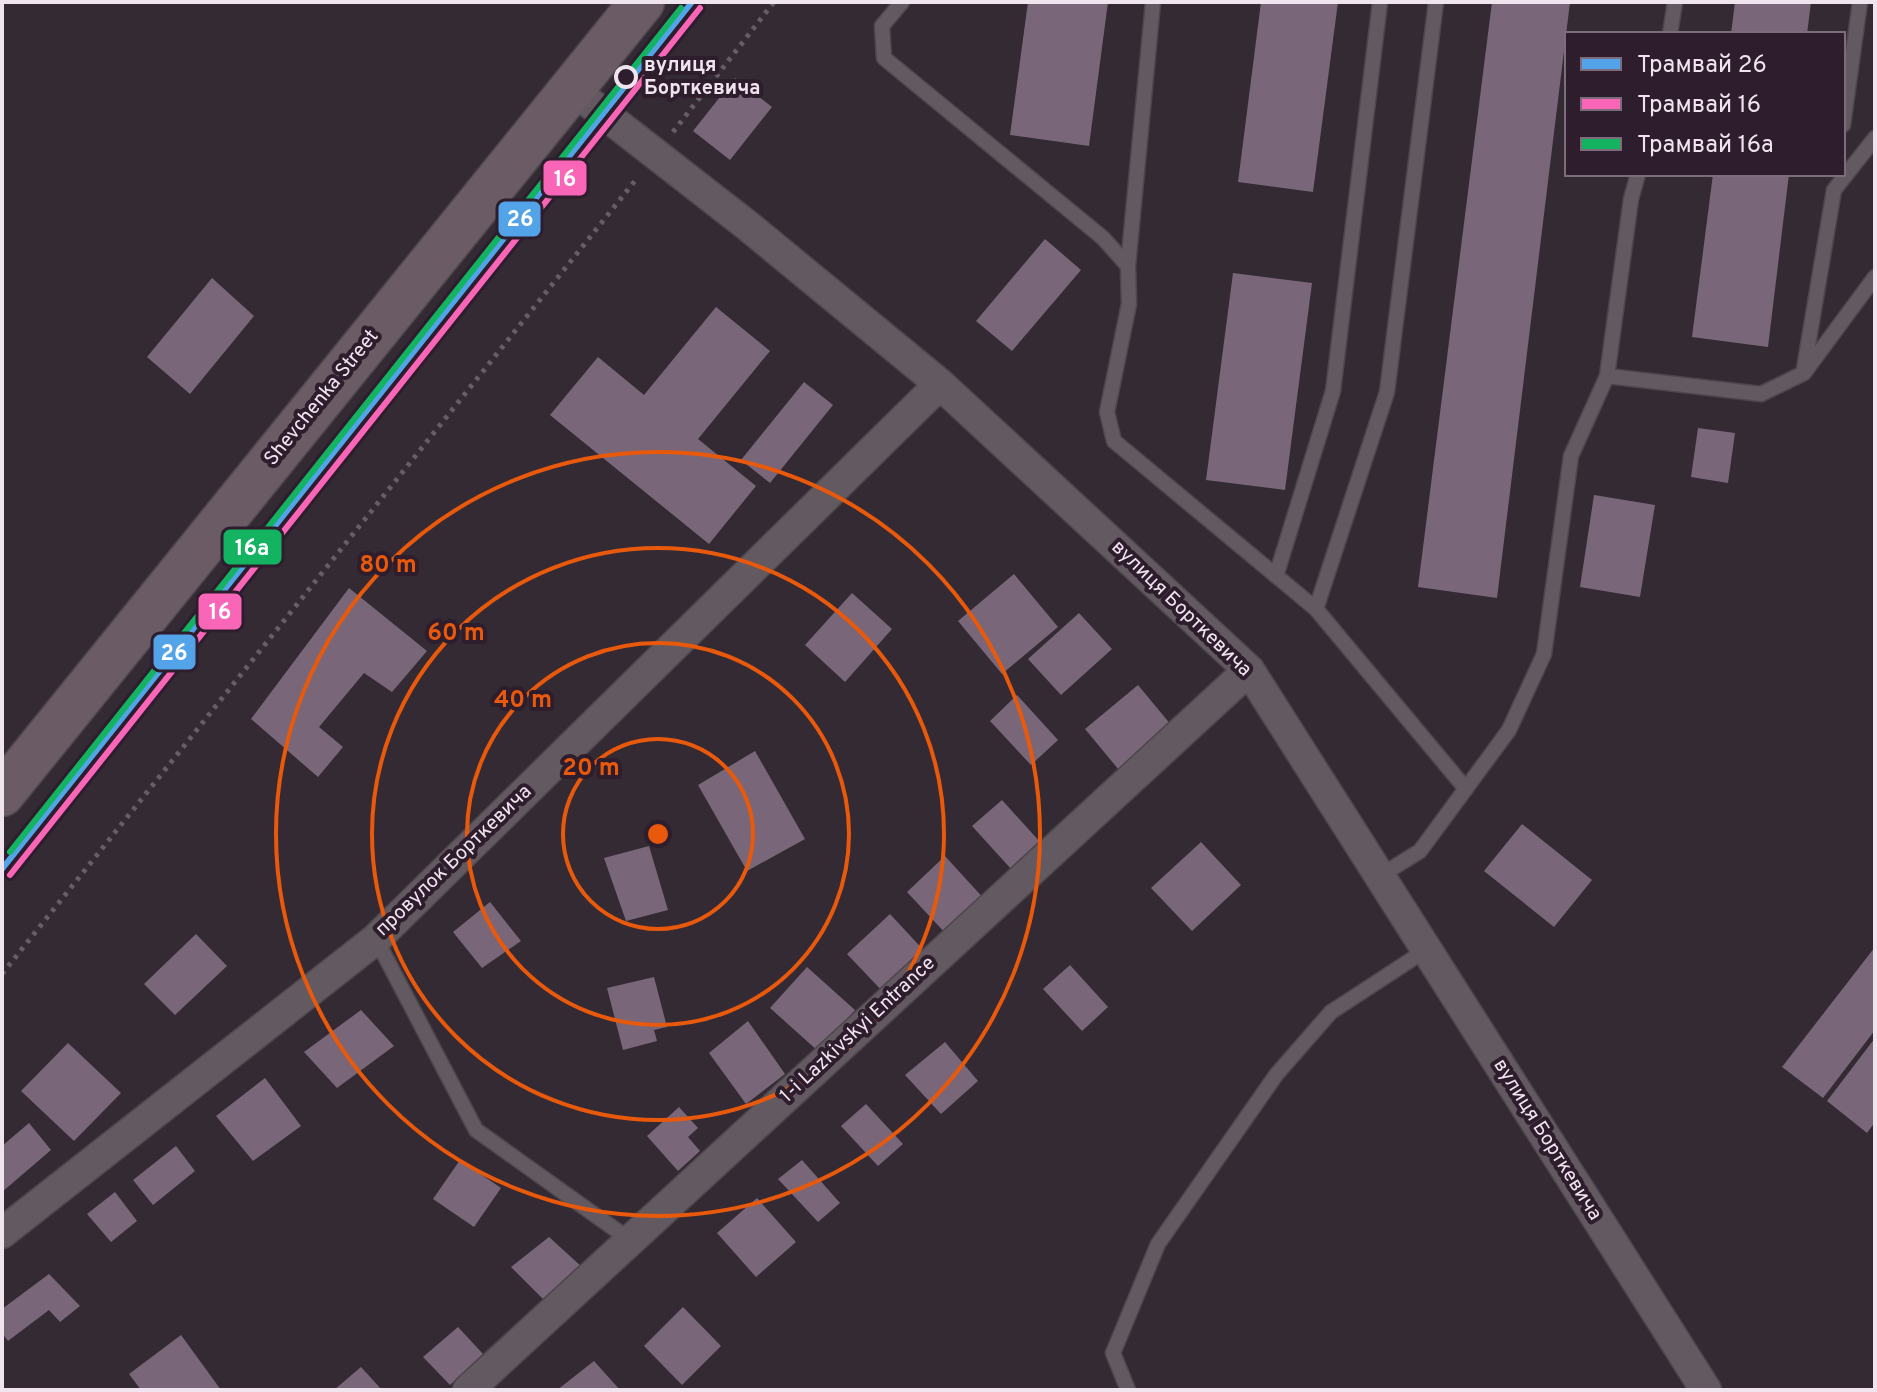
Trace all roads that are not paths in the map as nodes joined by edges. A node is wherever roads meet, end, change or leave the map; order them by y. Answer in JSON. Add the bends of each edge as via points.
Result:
{"nodes":[{"id":1,"x":642,"y":2,"type":"edge"},
{"id":2,"x":902,"y":2,"type":"edge"},
{"id":3,"x":1153,"y":2,"type":"edge"},
{"id":4,"x":1380,"y":2,"type":"edge"},
{"id":5,"x":1436,"y":2,"type":"edge"},
{"id":6,"x":1675,"y":2,"type":"edge"},
{"id":7,"x":1860,"y":2,"type":"edge"},
{"id":8,"x":1670,"y":32,"type":"edge"},
{"id":9,"x":572,"y":89,"type":"junction"},
{"id":10,"x":1845,"y":111,"type":"edge"},
{"id":11,"x":1875,"y":138,"type":"edge"},
{"id":12,"x":1637,"y":176,"type":"edge"},
{"id":13,"x":1836,"y":176,"type":"edge"},
{"id":14,"x":1834,"y":190,"type":"junction"},
{"id":15,"x":1128,"y":266,"type":"junction"},
{"id":16,"x":1875,"y":277,"type":"edge"},
{"id":17,"x":1804,"y":373,"type":"junction"},
{"id":18,"x":1607,"y":376,"type":"junction"},
{"id":19,"x":940,"y":384,"type":"junction"},
{"id":20,"x":1276,"y":576,"type":"junction"},
{"id":21,"x":1316,"y":609,"type":"junction"},
{"id":22,"x":1249,"y":670,"type":"junction"},
{"id":23,"x":1466,"y":789,"type":"junction"},
{"id":24,"x":2,"y":794,"type":"edge"},
{"id":25,"x":1380,"y":876,"type":"junction"},
{"id":26,"x":376,"y":939,"type":"junction"},
{"id":27,"x":1426,"y":950,"type":"junction"},
{"id":28,"x":2,"y":1233,"type":"edge"},
{"id":29,"x":630,"y":1240,"type":"junction"},
{"id":30,"x":468,"y":1390,"type":"edge"},
{"id":31,"x":1128,"y":1390,"type":"edge"},
{"id":32,"x":1706,"y":1390,"type":"edge"}],
"edges":[{"from":1,"to":9,"type":"main road","name":"Shevchenka Street"},
{"from":2,"to":15,"type":"lane","via":[[882,26],[884,58],[1103,238]]},
{"from":3,"to":15,"type":"lane"},
{"from":4,"to":20,"type":"lane","via":[[1333,391]]},
{"from":5,"to":21,"type":"lane","via":[[1387,392]]},
{"from":6,"to":8,"type":"lane"},
{"from":7,"to":10,"type":"lane"},
{"from":9,"to":19,"type":"street","name":"вулиця Борткевича"},
{"from":9,"to":24,"type":"main road","name":"Shevchenka Street"},
{"from":11,"to":14,"type":"lane"},
{"from":12,"to":18,"type":"lane"},
{"from":13,"to":14,"type":"lane"},
{"from":14,"to":17,"type":"lane"},
{"from":15,"to":20,"type":"lane","via":[[1129,304],[1107,412],[1114,441]]},
{"from":16,"to":17,"type":"lane"},
{"from":17,"to":18,"type":"lane","via":[[1761,394]]},
{"from":18,"to":23,"type":"lane","via":[[1571,456],[1544,654],[1509,730]]},
{"from":19,"to":22,"type":"street","name":"вулиця Борткевича"},
{"from":19,"to":26,"type":"street","name":"провулок Борткевича"},
{"from":20,"to":21,"type":"lane"},
{"from":21,"to":23,"type":"lane"},
{"from":22,"to":25,"type":"street","name":"вулиця Борткевича"},
{"from":22,"to":29,"type":"street","name":"1-i Lazkivskyi Entrance"},
{"from":23,"to":25,"type":"lane","via":[[1420,851]]},
{"from":25,"to":27,"type":"street","name":"вулиця Борткевича"},
{"from":26,"to":28,"type":"street","name":"провулок Борткевича"},
{"from":26,"to":29,"type":"lane","via":[[476,1130]]},
{"from":27,"to":31,"type":"lane","via":[[1331,1012],[1276,1075],[1158,1244],[1113,1353]]},
{"from":27,"to":32,"type":"street","name":"вулиця Борткевича"},
{"from":29,"to":30,"type":"street","name":"1-i Lazkivskyi Entrance"}]}
